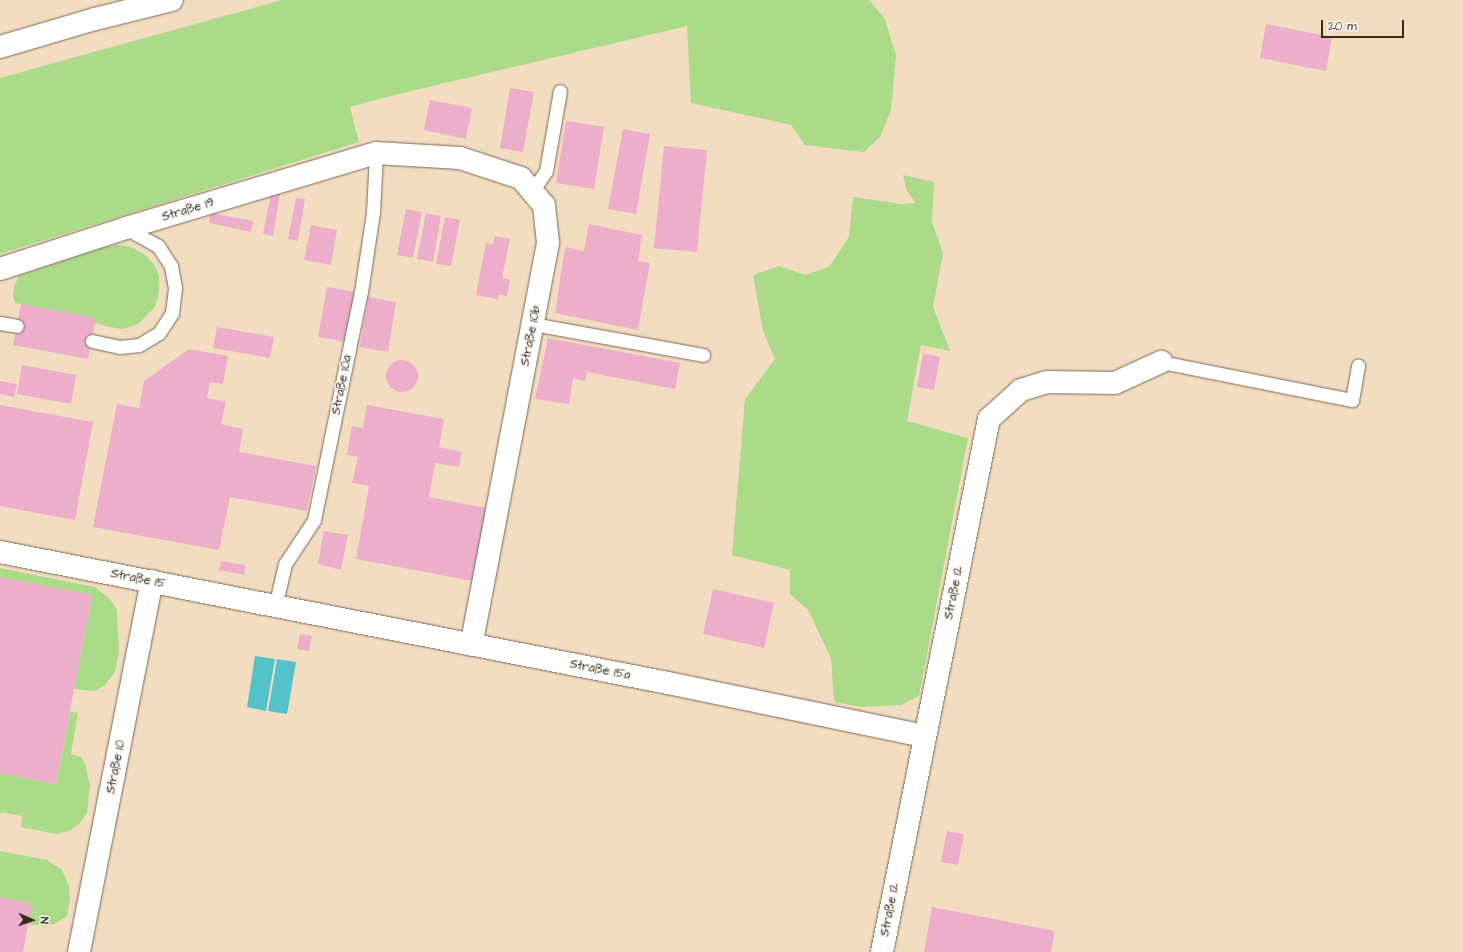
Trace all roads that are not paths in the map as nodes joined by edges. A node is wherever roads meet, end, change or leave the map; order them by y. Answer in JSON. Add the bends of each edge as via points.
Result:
{"nodes":[{"id":1,"x":172,"y":0,"type":"edge"},
{"id":2,"x":0,"y":47,"type":"edge"},
{"id":3,"x":560,"y":91,"type":"dead end"},
{"id":4,"x":376,"y":153,"type":"junction"},
{"id":5,"x":532,"y":191,"type":"junction"},
{"id":6,"x":126,"y":228,"type":"junction"},
{"id":7,"x":0,"y":270,"type":"edge"},
{"id":8,"x":0,"y":323,"type":"edge"},
{"id":9,"x":533,"y":324,"type":"junction"},
{"id":10,"x":17,"y":326,"type":"dead end"},
{"id":11,"x":92,"y":342,"type":"dead end"},
{"id":12,"x":703,"y":355,"type":"dead end"},
{"id":13,"x":1161,"y":362,"type":"joint"},
{"id":14,"x":1358,"y":366,"type":"dead end"},
{"id":15,"x":0,"y":552,"type":"edge"},
{"id":16,"x":152,"y":582,"type":"junction"},
{"id":17,"x":275,"y":607,"type":"junction"},
{"id":18,"x":471,"y":645,"type":"junction"},
{"id":19,"x":925,"y":736,"type":"junction"},
{"id":20,"x":79,"y":952,"type":"edge"},
{"id":21,"x":882,"y":952,"type":"edge"}],
"edges":[{"from":1,"to":2,"type":"street"},
{"from":3,"to":5,"type":"lane","via":[[546,172]]},
{"from":4,"to":5,"type":"street","name":"Straße 10b","via":[[460,158],[521,178]]},
{"from":4,"to":6,"type":"street","name":"Straße 19"},
{"from":4,"to":17,"type":"lane","name":"Straße 10a","via":[[374,212],[314,520],[285,564]]},
{"from":5,"to":9,"type":"street","name":"Straße 10b","via":[[544,205],[548,243]]},
{"from":6,"to":7,"type":"street","name":"Straße 19"},
{"from":6,"to":11,"type":"lane","via":[[158,246],[171,266],[175,288],[172,313],[159,333],[139,345],[120,347]]},
{"from":8,"to":10,"type":"lane"},
{"from":9,"to":12,"type":"lane"},
{"from":9,"to":18,"type":"street","name":"Straße 10b"},
{"from":13,"to":14,"type":"lane","via":[[1352,400]]},
{"from":13,"to":19,"type":"street","name":"Straße 12","via":[[1115,383],[1047,382],[1021,390],[988,419]]},
{"from":15,"to":16,"type":"street","name":"Straße 15"},
{"from":16,"to":17,"type":"street","name":"Straße 15"},
{"from":16,"to":20,"type":"street","name":"Straße 10"},
{"from":17,"to":18,"type":"street","name":"Straße 15a"},
{"from":18,"to":19,"type":"street","name":"Straße 15a"},
{"from":19,"to":21,"type":"street","name":"Straße 12"}]}
